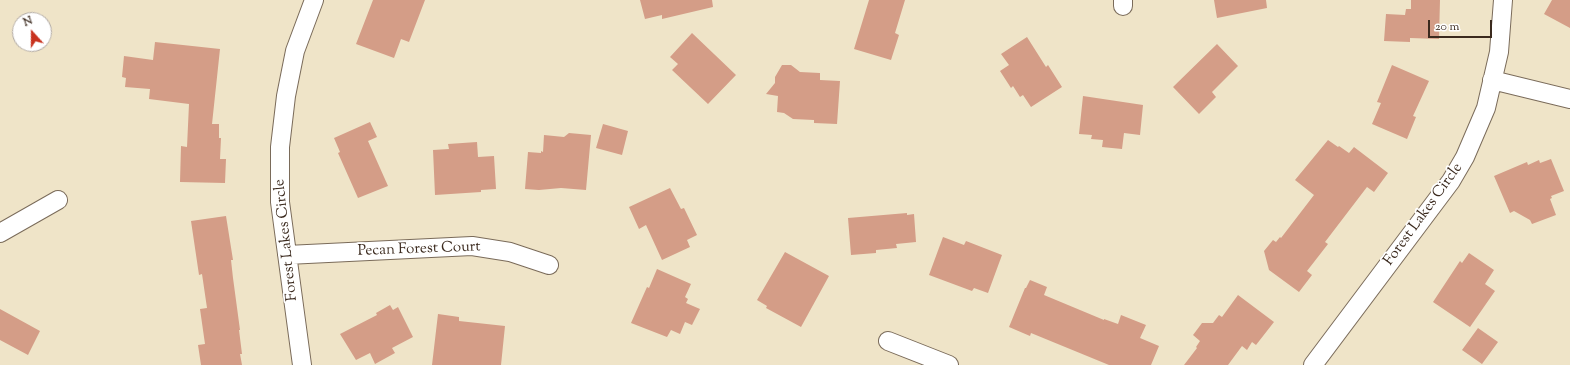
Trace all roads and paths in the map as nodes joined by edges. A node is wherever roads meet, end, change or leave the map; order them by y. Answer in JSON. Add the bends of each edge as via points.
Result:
{"nodes":[{"id":1,"x":314,"y":0,"type":"edge"},
{"id":2,"x":1503,"y":0,"type":"edge"},
{"id":3,"x":1492,"y":80,"type":"junction"},
{"id":4,"x":1570,"y":99,"type":"edge"},
{"id":5,"x":58,"y":200,"type":"dead end"},
{"id":6,"x":0,"y":233,"type":"edge"},
{"id":7,"x":286,"y":255,"type":"junction"},
{"id":8,"x":549,"y":265,"type":"dead end"},
{"id":9,"x":888,"y":341,"type":"dead end"},
{"id":10,"x":302,"y":365,"type":"edge"},
{"id":11,"x":949,"y":365,"type":"edge"},
{"id":12,"x":1313,"y":365,"type":"edge"}],
"edges":[{"from":1,"to":7,"type":"street","name":"Forest Lakes Circle","via":[[295,51],[280,147],[280,202]]},
{"from":2,"to":3,"type":"street","name":"Forest Lakes Circle","via":[[1499,52]]},
{"from":3,"to":4,"type":"street"},
{"from":3,"to":12,"type":"street","name":"Forest Lakes Circle","via":[[1486,108],[1465,157],[1451,181]]},
{"from":5,"to":6,"type":"street"},
{"from":7,"to":8,"type":"street","name":"Pecan Forest Court","via":[[472,246],[510,252]]},
{"from":7,"to":10,"type":"street","name":"Forest Lakes Circle"},
{"from":9,"to":11,"type":"street"}]}
